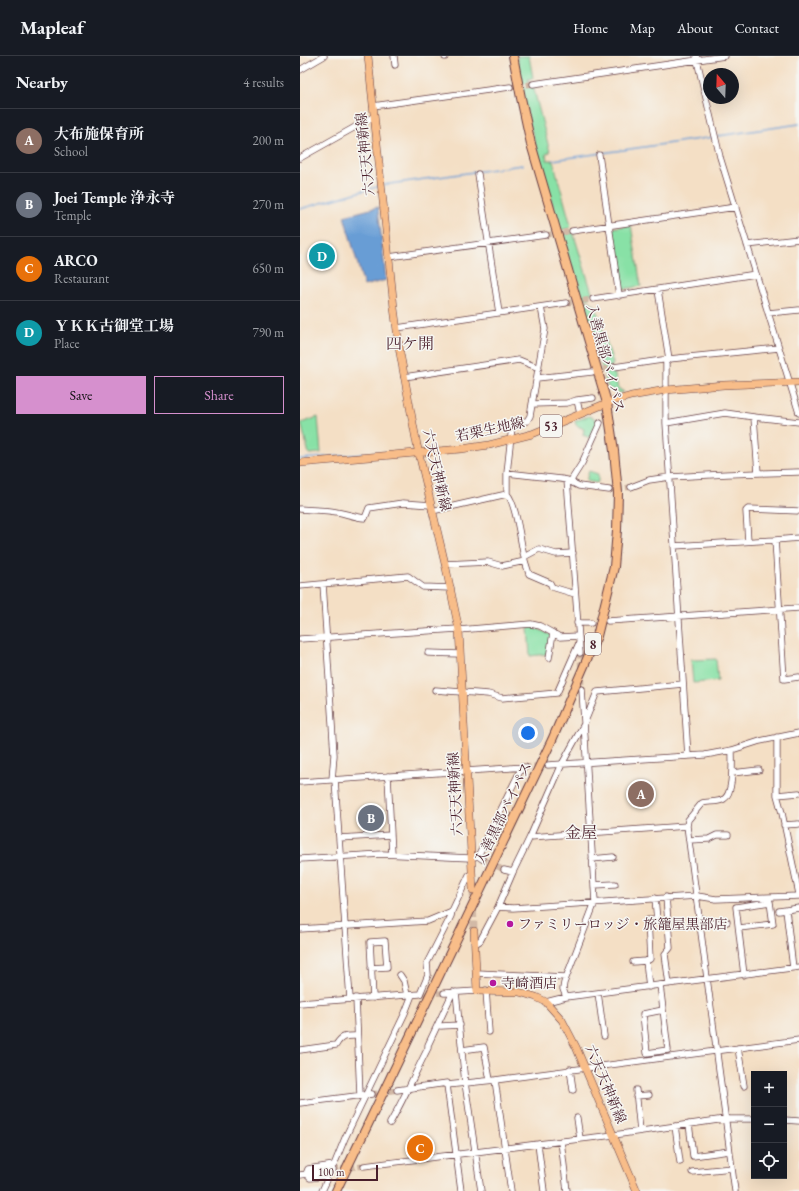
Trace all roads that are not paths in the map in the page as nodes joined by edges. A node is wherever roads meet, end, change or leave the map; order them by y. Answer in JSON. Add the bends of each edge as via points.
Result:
{"nodes":[{"id":1,"x":324,"y":56,"type":"edge"},
{"id":2,"x":368,"y":56,"type":"edge"},
{"id":3,"x":394,"y":56,"type":"edge"},
{"id":4,"x":513,"y":56,"type":"edge"},
{"id":5,"x":725,"y":56,"type":"edge"},
{"id":6,"x":696,"y":58,"type":"edge"},
{"id":7,"x":395,"y":65,"type":"dead end"},
{"id":8,"x":300,"y":70,"type":"edge"},
{"id":9,"x":534,"y":84,"type":"tunnel mouth"},
{"id":10,"x":510,"y":88,"type":"tunnel mouth"},
{"id":11,"x":373,"y":106,"type":"junction"},
{"id":12,"x":373,"y":117,"type":"junction"},
{"id":13,"x":599,"y":156,"type":"dead end"},
{"id":14,"x":300,"y":158,"type":"edge"},
{"id":15,"x":478,"y":174,"type":"dead end"},
{"id":16,"x":736,"y":207,"type":"junction"},
{"id":17,"x":609,"y":225,"type":"junction"},
{"id":18,"x":572,"y":231,"type":"tunnel mouth"},
{"id":19,"x":546,"y":235,"type":"tunnel mouth"},
{"id":20,"x":799,"y":239,"type":"edge"},
{"id":21,"x":488,"y":243,"type":"junction"},
{"id":22,"x":747,"y":245,"type":"junction"},
{"id":23,"x":389,"y":257,"type":"junction"},
{"id":24,"x":756,"y":274,"type":"junction"},
{"id":25,"x":658,"y":290,"type":"junction"},
{"id":26,"x":619,"y":296,"type":"junction"},
{"id":27,"x":593,"y":299,"type":"tunnel mouth"},
{"id":28,"x":566,"y":303,"type":"tunnel mouth"},
{"id":29,"x":541,"y":307,"type":"junction"},
{"id":30,"x":799,"y":310,"type":"edge"},
{"id":31,"x":499,"y":313,"type":"junction"},
{"id":32,"x":768,"y":313,"type":"junction"},
{"id":33,"x":397,"y":328,"type":"junction"},
{"id":34,"x":779,"y":348,"type":"junction"},
{"id":35,"x":669,"y":359,"type":"junction"},
{"id":36,"x":614,"y":367,"type":"tunnel mouth"},
{"id":37,"x":539,"y":368,"type":"junction"},
{"id":38,"x":592,"y":372,"type":"tunnel mouth"},
{"id":39,"x":404,"y":377,"type":"junction"},
{"id":40,"x":537,"y":378,"type":"junction"},
{"id":41,"x":799,"y":382,"type":"edge"},
{"id":42,"x":790,"y":383,"type":"junction"},
{"id":43,"x":666,"y":390,"type":"junction"},
{"id":44,"x":593,"y":398,"type":"dead end"},
{"id":45,"x":577,"y":400,"type":"junction"},
{"id":46,"x":607,"y":403,"type":"junction"},
{"id":47,"x":532,"y":404,"type":"junction"},
{"id":48,"x":580,"y":414,"type":"junction"},
{"id":49,"x":799,"y":414,"type":"edge"},
{"id":50,"x":754,"y":417,"type":"junction"},
{"id":51,"x":799,"y":422,"type":"edge"},
{"id":52,"x":600,"y":423,"type":"dead end"},
{"id":53,"x":666,"y":423,"type":"junction"},
{"id":54,"x":510,"y":440,"type":"junction"},
{"id":55,"x":419,"y":453,"type":"junction"},
{"id":56,"x":300,"y":463,"type":"edge"},
{"id":57,"x":799,"y":472,"type":"edge"},
{"id":58,"x":507,"y":473,"type":"junction"},
{"id":59,"x":758,"y":473,"type":"junction"},
{"id":60,"x":670,"y":477,"type":"junction"},
{"id":61,"x":569,"y":481,"type":"junction"},
{"id":62,"x":631,"y":487,"type":"tunnel mouth"},
{"id":63,"x":609,"y":490,"type":"tunnel mouth"},
{"id":64,"x":507,"y":494,"type":"junction"},
{"id":65,"x":432,"y":508,"type":"junction"},
{"id":66,"x":300,"y":509,"type":"edge"},
{"id":67,"x":799,"y":511,"type":"edge"},
{"id":68,"x":799,"y":538,"type":"edge"},
{"id":69,"x":775,"y":540,"type":"junction"},
{"id":70,"x":748,"y":541,"type":"junction"},
{"id":71,"x":674,"y":546,"type":"junction"},
{"id":72,"x":572,"y":554,"type":"junction"},
{"id":73,"x":525,"y":559,"type":"junction"},
{"id":74,"x":445,"y":564,"type":"junction"},
{"id":75,"x":323,"y":584,"type":"junction"},
{"id":76,"x":300,"y":586,"type":"edge"},
{"id":77,"x":451,"y":588,"type":"junction"},
{"id":78,"x":575,"y":594,"type":"junction"},
{"id":79,"x":799,"y":608,"type":"edge"},
{"id":80,"x":779,"y":610,"type":"junction"},
{"id":81,"x":678,"y":617,"type":"junction"},
{"id":82,"x":608,"y":621,"type":"dead end"},
{"id":83,"x":577,"y":623,"type":"junction"},
{"id":84,"x":591,"y":623,"type":"dead end"},
{"id":85,"x":458,"y":629,"type":"junction"},
{"id":86,"x":553,"y":633,"type":"junction"},
{"id":87,"x":578,"y":636,"type":"junction"},
{"id":88,"x":326,"y":638,"type":"junction"},
{"id":89,"x":300,"y":639,"type":"edge"},
{"id":90,"x":579,"y":643,"type":"junction"},
{"id":91,"x":428,"y":653,"type":"dead end"},
{"id":92,"x":580,"y":653,"type":"tunnel mouth"},
{"id":93,"x":460,"y":654,"type":"junction"},
{"id":94,"x":549,"y":658,"type":"dead end"},
{"id":95,"x":799,"y":678,"type":"edge"},
{"id":96,"x":683,"y":684,"type":"junction"},
{"id":97,"x":582,"y":689,"type":"tunnel mouth"},
{"id":98,"x":435,"y":690,"type":"dead end"},
{"id":99,"x":462,"y":692,"type":"junction"},
{"id":100,"x":584,"y":724,"type":"junction"},
{"id":101,"x":799,"y":733,"type":"edge"},
{"id":102,"x":776,"y":737,"type":"junction"},
{"id":103,"x":732,"y":750,"type":"junction"},
{"id":104,"x":688,"y":756,"type":"junction"},
{"id":105,"x":586,"y":763,"type":"junction"},
{"id":106,"x":562,"y":764,"type":"junction"},
{"id":107,"x":548,"y":765,"type":"tunnel mouth"},
{"id":108,"x":759,"y":770,"type":"dead end"},
{"id":109,"x":467,"y":771,"type":"junction"},
{"id":110,"x":732,"y":773,"type":"junction"},
{"id":111,"x":388,"y":776,"type":"junction"},
{"id":112,"x":334,"y":780,"type":"junction"},
{"id":113,"x":300,"y":782,"type":"edge"},
{"id":114,"x":799,"y":793,"type":"edge"},
{"id":115,"x":777,"y":795,"type":"junction"},
{"id":116,"x":799,"y":824,"type":"edge"},
{"id":117,"x":784,"y":825,"type":"junction"},
{"id":118,"x":687,"y":826,"type":"junction"},
{"id":119,"x":590,"y":832,"type":"junction"},
{"id":120,"x":391,"y":835,"type":"junction"},
{"id":121,"x":728,"y":835,"type":"dead end"},
{"id":122,"x":530,"y":837,"type":"junction"},
{"id":123,"x":339,"y":838,"type":"junction"},
{"id":124,"x":689,"y":840,"type":"junction"},
{"id":125,"x":392,"y":854,"type":"junction"},
{"id":126,"x":340,"y":856,"type":"junction"},
{"id":127,"x":470,"y":858,"type":"junction"},
{"id":128,"x":613,"y":858,"type":"dead end"},
{"id":129,"x":300,"y":859,"type":"edge"},
{"id":130,"x":592,"y":859,"type":"junction"},
{"id":131,"x":504,"y":870,"type":"tunnel mouth"},
{"id":132,"x":512,"y":872,"type":"junction"},
{"id":133,"x":472,"y":875,"type":"junction"},
{"id":134,"x":615,"y":884,"type":"dead end"},
{"id":135,"x":594,"y":885,"type":"junction"},
{"id":136,"x":472,"y":890,"type":"tunnel mouth"},
{"id":137,"x":799,"y":895,"type":"edge"},
{"id":138,"x":697,"y":896,"type":"junction"},
{"id":139,"x":666,"y":897,"type":"junction"},
{"id":140,"x":655,"y":898,"type":"junction"},
{"id":141,"x":595,"y":902,"type":"junction"},
{"id":142,"x":498,"y":907,"type":"junction"},
{"id":143,"x":799,"y":908,"type":"edge"},
{"id":144,"x":786,"y":910,"type":"junction"},
{"id":145,"x":452,"y":911,"type":"junction"},
{"id":146,"x":779,"y":911,"type":"dead end"},
{"id":147,"x":727,"y":922,"type":"dead end"},
{"id":148,"x":700,"y":924,"type":"junction"},
{"id":149,"x":344,"y":927,"type":"junction"},
{"id":150,"x":739,"y":928,"type":"junction"},
{"id":151,"x":300,"y":929,"type":"edge"},
{"id":152,"x":474,"y":932,"type":"tunnel mouth"},
{"id":153,"x":475,"y":944,"type":"junction"},
{"id":154,"x":646,"y":961,"type":"junction"},
{"id":155,"x":634,"y":962,"type":"dead end"},
{"id":156,"x":371,"y":968,"type":"junction"},
{"id":157,"x":796,"y":968,"type":"edge"},
{"id":158,"x":476,"y":973,"type":"junction"},
{"id":159,"x":400,"y":975,"type":"dead end"},
{"id":160,"x":744,"y":975,"type":"junction"},
{"id":161,"x":566,"y":977,"type":"junction"},
{"id":162,"x":707,"y":980,"type":"junction"},
{"id":163,"x":669,"y":984,"type":"junction"},
{"id":164,"x":660,"y":985,"type":"junction"},
{"id":165,"x":649,"y":987,"type":"junction"},
{"id":166,"x":486,"y":990,"type":"junction"},
{"id":167,"x":477,"y":991,"type":"junction"},
{"id":168,"x":454,"y":992,"type":"junction"},
{"id":169,"x":444,"y":993,"type":"tunnel mouth"},
{"id":170,"x":598,"y":993,"type":"junction"},
{"id":171,"x":409,"y":995,"type":"junction"},
{"id":172,"x":566,"y":997,"type":"junction"},
{"id":173,"x":373,"y":998,"type":"junction"},
{"id":174,"x":353,"y":999,"type":"junction"},
{"id":175,"x":546,"y":1002,"type":"junction"},
{"id":176,"x":300,"y":1003,"type":"edge"},
{"id":177,"x":663,"y":1010,"type":"junction"},
{"id":178,"x":460,"y":1025,"type":"junction"},
{"id":179,"x":441,"y":1026,"type":"dead end"},
{"id":180,"x":489,"y":1032,"type":"dead end"},
{"id":181,"x":357,"y":1036,"type":"junction"},
{"id":182,"x":604,"y":1036,"type":"dead end"},
{"id":183,"x":799,"y":1040,"type":"edge"},
{"id":184,"x":738,"y":1048,"type":"junction"},
{"id":185,"x":300,"y":1050,"type":"edge"},
{"id":186,"x":462,"y":1050,"type":"junction"},
{"id":187,"x":716,"y":1051,"type":"junction"},
{"id":188,"x":584,"y":1067,"type":"junction"},
{"id":189,"x":570,"y":1069,"type":"junction"},
{"id":190,"x":492,"y":1080,"type":"junction"},
{"id":191,"x":465,"y":1083,"type":"junction"},
{"id":192,"x":447,"y":1085,"type":"junction"},
{"id":193,"x":744,"y":1086,"type":"dead end"},
{"id":194,"x":407,"y":1089,"type":"junction"},
{"id":195,"x":398,"y":1090,"type":"tunnel mouth"},
{"id":196,"x":574,"y":1090,"type":"dead end"},
{"id":197,"x":636,"y":1090,"type":"dead end"},
{"id":198,"x":370,"y":1094,"type":"junction"},
{"id":199,"x":360,"y":1095,"type":"junction"},
{"id":200,"x":649,"y":1095,"type":"dead end"},
{"id":201,"x":636,"y":1096,"type":"junction"},
{"id":202,"x":300,"y":1103,"type":"edge"},
{"id":203,"x":577,"y":1118,"type":"dead end"},
{"id":204,"x":725,"y":1119,"type":"junction"},
{"id":205,"x":751,"y":1119,"type":"edge"},
{"id":206,"x":787,"y":1120,"type":"edge"},
{"id":207,"x":799,"y":1121,"type":"edge"},
{"id":208,"x":390,"y":1123,"type":"dead end"},
{"id":209,"x":689,"y":1124,"type":"junction"},
{"id":210,"x":675,"y":1126,"type":"junction"},
{"id":211,"x":640,"y":1132,"type":"junction"},
{"id":212,"x":614,"y":1135,"type":"junction"},
{"id":213,"x":580,"y":1139,"type":"junction"},
{"id":214,"x":561,"y":1141,"type":"junction"},
{"id":215,"x":538,"y":1144,"type":"junction"},
{"id":216,"x":505,"y":1148,"type":"junction"},
{"id":217,"x":730,"y":1151,"type":"junction"},
{"id":218,"x":476,"y":1152,"type":"junction"},
{"id":219,"x":456,"y":1155,"type":"junction"},
{"id":220,"x":680,"y":1162,"type":"dead end"},
{"id":221,"x":364,"y":1166,"type":"tunnel mouth"},
{"id":222,"x":732,"y":1168,"type":"junction"},
{"id":223,"x":333,"y":1170,"type":"tunnel mouth"},
{"id":224,"x":692,"y":1172,"type":"dead end"},
{"id":225,"x":303,"y":1174,"type":"edge"},
{"id":226,"x":322,"y":1191,"type":"edge"},
{"id":227,"x":336,"y":1191,"type":"edge"},
{"id":228,"x":461,"y":1191,"type":"edge"},
{"id":229,"x":481,"y":1191,"type":"edge"},
{"id":230,"x":511,"y":1191,"type":"edge"},
{"id":231,"x":544,"y":1191,"type":"edge"},
{"id":232,"x":567,"y":1191,"type":"edge"},
{"id":233,"x":638,"y":1191,"type":"edge"},
{"id":234,"x":735,"y":1191,"type":"edge"}],
"edges":[{"from":1,"to":8,"type":"street"},
{"from":2,"to":11,"type":"main road","name":"六天天神新線"},
{"from":3,"to":7,"type":"street"},
{"from":4,"to":46,"type":"highway","name":"入善黒部バイパス","number":"8","via":[[531,144]]},
{"from":5,"to":6,"type":"street"},
{"from":6,"to":9,"type":"street"},
{"from":6,"to":16,"type":"street","via":[[720,156]]},
{"from":10,"to":11,"type":"street"},
{"from":11,"to":12,"type":"main road","name":"六天天神新線"},
{"from":12,"to":14,"type":"street"},
{"from":12,"to":23,"type":"main road","name":"六天天神新線"},
{"from":13,"to":17,"type":"street"},
{"from":15,"to":21,"type":"street"},
{"from":16,"to":17,"type":"street"},
{"from":16,"to":22,"type":"street"},
{"from":17,"to":18,"type":"street"},
{"from":17,"to":26,"type":"street"},
{"from":19,"to":21,"type":"street"},
{"from":20,"to":22,"type":"street"},
{"from":21,"to":23,"type":"street"},
{"from":21,"to":31,"type":"street"},
{"from":22,"to":24,"type":"street"},
{"from":23,"to":33,"type":"main road","name":"六天天神新線"},
{"from":24,"to":25,"type":"street"},
{"from":24,"to":32,"type":"street"},
{"from":25,"to":26,"type":"street"},
{"from":25,"to":35,"type":"street"},
{"from":26,"to":27,"type":"street"},
{"from":28,"to":29,"type":"street"},
{"from":29,"to":31,"type":"street"},
{"from":29,"to":37,"type":"street","via":[[545,329]]},
{"from":30,"to":32,"type":"street"},
{"from":31,"to":33,"type":"street"},
{"from":32,"to":34,"type":"street"},
{"from":33,"to":39,"type":"main road","name":"六天天神新線"},
{"from":34,"to":35,"type":"street"},
{"from":34,"to":42,"type":"street"},
{"from":35,"to":36,"type":"street"},
{"from":35,"to":43,"type":"street","via":[[666,362]]},
{"from":37,"to":39,"type":"street","via":[[519,360]]},
{"from":37,"to":40,"type":"street"},
{"from":38,"to":40,"type":"street"},
{"from":39,"to":55,"type":"main road","name":"六天天神新線"},
{"from":40,"to":47,"type":"street"},
{"from":41,"to":42,"type":"main road","name":"若栗生地線","number":"53"},
{"from":42,"to":43,"type":"main road","name":"若栗生地線","number":"53"},
{"from":42,"to":49,"type":"street"},
{"from":43,"to":46,"type":"main road","name":"若栗生地線","number":"53"},
{"from":43,"to":53,"type":"street"},
{"from":44,"to":45,"type":"street"},
{"from":45,"to":47,"type":"street","via":[[567,403]]},
{"from":45,"to":48,"type":"street"},
{"from":46,"to":48,"type":"main road","name":"若栗生地線","number":"53"},
{"from":46,"to":227,"type":"highway","name":"入善黒部バイパス","number":"8","via":[[618,493],[617,530],[614,567],[597,636],[552,740]]},
{"from":47,"to":54,"type":"street","via":[[527,421],[514,422]]},
{"from":48,"to":54,"type":"main road","name":"若栗生地線","number":"53","via":[[532,434]]},
{"from":50,"to":51,"type":"street"},
{"from":50,"to":53,"type":"street","via":[[725,413]]},
{"from":50,"to":59,"type":"street"},
{"from":52,"to":61,"type":"street","via":[[582,463]]},
{"from":53,"to":60,"type":"street"},
{"from":54,"to":55,"type":"main road","name":"若栗生地線","number":"53","via":[[461,450]]},
{"from":54,"to":58,"type":"street"},
{"from":55,"to":56,"type":"main road","name":"若栗生地線","number":"53"},
{"from":55,"to":65,"type":"main road","name":"六天天神新線"},
{"from":57,"to":59,"type":"street"},
{"from":58,"to":61,"type":"street"},
{"from":58,"to":64,"type":"street"},
{"from":59,"to":60,"type":"street"},
{"from":60,"to":62,"type":"street","via":[[649,480]]},
{"from":60,"to":71,"type":"street"},
{"from":61,"to":63,"type":"street","via":[[579,486]]},
{"from":61,"to":72,"type":"street"},
{"from":64,"to":65,"type":"street"},
{"from":64,"to":73,"type":"street","via":[[515,512]]},
{"from":65,"to":66,"type":"street","via":[[403,503],[369,508],[365,518],[329,510]]},
{"from":65,"to":74,"type":"main road","name":"六天天神新線"},
{"from":67,"to":70,"type":"street","via":[[748,509]]},
{"from":68,"to":69,"type":"street"},
{"from":69,"to":70,"type":"street"},
{"from":69,"to":80,"type":"street"},
{"from":70,"to":71,"type":"street"},
{"from":71,"to":81,"type":"street"},
{"from":72,"to":73,"type":"street","via":[[556,554],[539,549]]},
{"from":72,"to":78,"type":"street"},
{"from":73,"to":74,"type":"street","via":[[502,566],[488,562]]},
{"from":73,"to":78,"type":"street","via":[[529,574],[550,583],[552,587]]},
{"from":74,"to":77,"type":"main road","name":"六天天神新線"},
{"from":75,"to":76,"type":"street"},
{"from":75,"to":77,"type":"street","via":[[408,576],[423,587]]},
{"from":75,"to":88,"type":"street"},
{"from":77,"to":85,"type":"main road","name":"六天天神新線"},
{"from":78,"to":83,"type":"street"},
{"from":79,"to":80,"type":"street"},
{"from":80,"to":81,"type":"street"},
{"from":80,"to":95,"type":"street","via":[[784,678]]},
{"from":81,"to":82,"type":"street"},
{"from":81,"to":96,"type":"street"},
{"from":83,"to":84,"type":"street"},
{"from":83,"to":87,"type":"street"},
{"from":85,"to":86,"type":"street","via":[[531,624]]},
{"from":85,"to":88,"type":"street"},
{"from":85,"to":93,"type":"main road","name":"六天天神新線"},
{"from":86,"to":87,"type":"street","via":[[560,637]]},
{"from":86,"to":94,"type":"street"},
{"from":87,"to":90,"type":"street"},
{"from":88,"to":89,"type":"street"},
{"from":88,"to":112,"type":"street"},
{"from":90,"to":92,"type":"street"},
{"from":90,"to":99,"type":"street","via":[[557,693],[502,698]]},
{"from":91,"to":93,"type":"street"},
{"from":93,"to":99,"type":"main road","name":"六天天神新線"},
{"from":96,"to":100,"type":"street","via":[[597,692]]},
{"from":96,"to":104,"type":"street"},
{"from":97,"to":100,"type":"street"},
{"from":98,"to":99,"type":"street"},
{"from":99,"to":109,"type":"main road","name":"六天天神新線"},
{"from":100,"to":105,"type":"street"},
{"from":100,"to":106,"type":"street"},
{"from":101,"to":102,"type":"street"},
{"from":102,"to":103,"type":"street"},
{"from":102,"to":115,"type":"street"},
{"from":103,"to":104,"type":"street"},
{"from":103,"to":110,"type":"street"},
{"from":104,"to":105,"type":"street"},
{"from":105,"to":106,"type":"street"},
{"from":105,"to":119,"type":"street"},
{"from":106,"to":107,"type":"street"},
{"from":106,"to":122,"type":"street"},
{"from":108,"to":110,"type":"street"},
{"from":109,"to":111,"type":"street"},
{"from":109,"to":127,"type":"main road","name":"六天天神新線"},
{"from":109,"to":127,"type":"street","via":[[523,767],[480,857]]},
{"from":110,"to":118,"type":"street","via":[[729,795],[723,800],[702,803],[688,820]]},
{"from":111,"to":112,"type":"street"},
{"from":111,"to":120,"type":"street"},
{"from":112,"to":113,"type":"street"},
{"from":112,"to":123,"type":"street"},
{"from":114,"to":115,"type":"street"},
{"from":115,"to":117,"type":"street"},
{"from":116,"to":117,"type":"street"},
{"from":117,"to":137,"type":"street"},
{"from":118,"to":119,"type":"street"},
{"from":118,"to":124,"type":"street"},
{"from":119,"to":122,"type":"street"},
{"from":119,"to":130,"type":"street"},
{"from":120,"to":123,"type":"street"},
{"from":120,"to":125,"type":"street"},
{"from":121,"to":124,"type":"street","via":[[717,834],[709,839]]},
{"from":122,"to":132,"type":"street"},
{"from":123,"to":126,"type":"street"},
{"from":124,"to":138,"type":"street"},
{"from":125,"to":126,"type":"street"},
{"from":125,"to":127,"type":"street"},
{"from":126,"to":129,"type":"street"},
{"from":126,"to":149,"type":"street"},
{"from":127,"to":133,"type":"main road","name":"六天天神新線"},
{"from":128,"to":130,"type":"street"},
{"from":130,"to":135,"type":"street"},
{"from":131,"to":132,"type":"street"},
{"from":132,"to":142,"type":"street"},
{"from":133,"to":136,"type":"main road","name":"六天天神新線"},
{"from":133,"to":145,"type":"street","via":[[469,875]]},
{"from":134,"to":135,"type":"street"},
{"from":135,"to":141,"type":"street"},
{"from":137,"to":138,"type":"street","via":[[716,899]]},
{"from":138,"to":139,"type":"street"},
{"from":138,"to":148,"type":"street"},
{"from":139,"to":140,"type":"street"},
{"from":139,"to":163,"type":"street","via":[[670,948],[665,954]]},
{"from":140,"to":141,"type":"street"},
{"from":140,"to":154,"type":"street","via":[[657,920],[648,920],[650,959]]},
{"from":141,"to":142,"type":"street"},
{"from":141,"to":161,"type":"street"},
{"from":142,"to":153,"type":"street","via":[[480,941]]},
{"from":143,"to":144,"type":"street"},
{"from":144,"to":146,"type":"street"},
{"from":144,"to":157,"type":"street"},
{"from":145,"to":149,"type":"street","via":[[428,921]]},
{"from":145,"to":171,"type":"street","via":[[427,963],[428,975],[420,994]]},
{"from":147,"to":148,"type":"street"},
{"from":148,"to":162,"type":"street"},
{"from":149,"to":151,"type":"street"},
{"from":149,"to":174,"type":"street"},
{"from":150,"to":150,"type":"street","via":[[736,906],[770,902],[773,924]]},
{"from":150,"to":160,"type":"street"},
{"from":152,"to":153,"type":"main road"},
{"from":153,"to":158,"type":"main road"},
{"from":154,"to":155,"type":"street"},
{"from":154,"to":165,"type":"street"},
{"from":156,"to":156,"type":"street","via":[[370,942],[385,941],[388,967]]},
{"from":156,"to":173,"type":"street"},
{"from":157,"to":160,"type":"street"},
{"from":158,"to":161,"type":"street"},
{"from":158,"to":167,"type":"main road"},
{"from":159,"to":171,"type":"street"},
{"from":160,"to":162,"type":"street"},
{"from":161,"to":172,"type":"street","via":[[563,989]]},
{"from":162,"to":163,"type":"street"},
{"from":162,"to":187,"type":"street"},
{"from":163,"to":164,"type":"street"},
{"from":164,"to":165,"type":"street"},
{"from":164,"to":177,"type":"street"},
{"from":165,"to":170,"type":"street"},
{"from":166,"to":167,"type":"main road","name":"六天天神新線"},
{"from":166,"to":175,"type":"main road","name":"六天天神新線","via":[[519,992]]},
{"from":166,"to":180,"type":"street"},
{"from":167,"to":168,"type":"street"},
{"from":168,"to":169,"type":"street"},
{"from":168,"to":178,"type":"street"},
{"from":168,"to":194,"type":"street"},
{"from":170,"to":172,"type":"street"},
{"from":170,"to":182,"type":"street"},
{"from":171,"to":173,"type":"street"},
{"from":171,"to":198,"type":"street","via":[[405,1013]]},
{"from":172,"to":175,"type":"street"},
{"from":173,"to":174,"type":"street"},
{"from":174,"to":176,"type":"street"},
{"from":174,"to":181,"type":"street"},
{"from":175,"to":188,"type":"main road","name":"六天天神新線","via":[[562,1020]]},
{"from":177,"to":177,"type":"street","via":[[668,1050],[647,1053],[643,1014]]},
{"from":178,"to":179,"type":"street"},
{"from":178,"to":186,"type":"street"},
{"from":181,"to":185,"type":"street","via":[[340,1038],[336,1045]]},
{"from":181,"to":199,"type":"street"},
{"from":183,"to":184,"type":"street"},
{"from":184,"to":187,"type":"street"},
{"from":184,"to":193,"type":"street"},
{"from":186,"to":190,"type":"street","via":[[484,1047]]},
{"from":186,"to":191,"type":"street"},
{"from":187,"to":188,"type":"street"},
{"from":187,"to":204,"type":"street"},
{"from":188,"to":189,"type":"street"},
{"from":188,"to":212,"type":"main road","name":"六天天神新線"},
{"from":189,"to":190,"type":"street"},
{"from":189,"to":196,"type":"street"},
{"from":190,"to":191,"type":"street"},
{"from":190,"to":216,"type":"street"},
{"from":191,"to":192,"type":"street"},
{"from":191,"to":218,"type":"street"},
{"from":192,"to":194,"type":"street"},
{"from":192,"to":219,"type":"street"},
{"from":194,"to":195,"type":"street"},
{"from":194,"to":208,"type":"street"},
{"from":197,"to":201,"type":"street"},
{"from":198,"to":199,"type":"street"},
{"from":198,"to":225,"type":"street","via":[[345,1138],[334,1165],[308,1169]]},
{"from":199,"to":202,"type":"street"},
{"from":200,"to":201,"type":"street"},
{"from":201,"to":211,"type":"street"},
{"from":203,"to":213,"type":"street"},
{"from":204,"to":205,"type":"street"},
{"from":204,"to":209,"type":"street"},
{"from":204,"to":217,"type":"street"},
{"from":206,"to":207,"type":"street"},
{"from":209,"to":210,"type":"street"},
{"from":209,"to":217,"type":"street","via":[[693,1156]]},
{"from":210,"to":211,"type":"street"},
{"from":210,"to":220,"type":"street"},
{"from":211,"to":212,"type":"street"},
{"from":212,"to":213,"type":"street"},
{"from":212,"to":233,"type":"main road","name":"六天天神新線"},
{"from":213,"to":214,"type":"street"},
{"from":214,"to":215,"type":"street"},
{"from":214,"to":232,"type":"street"},
{"from":215,"to":216,"type":"street"},
{"from":215,"to":231,"type":"street"},
{"from":216,"to":218,"type":"street"},
{"from":216,"to":230,"type":"street"},
{"from":217,"to":222,"type":"street"},
{"from":218,"to":219,"type":"street"},
{"from":218,"to":229,"type":"street"},
{"from":219,"to":221,"type":"street"},
{"from":219,"to":228,"type":"street"},
{"from":222,"to":224,"type":"street"},
{"from":222,"to":234,"type":"street"},
{"from":223,"to":225,"type":"street"},
{"from":225,"to":226,"type":"street","via":[[310,1178],[325,1176],[327,1180]]}]}
